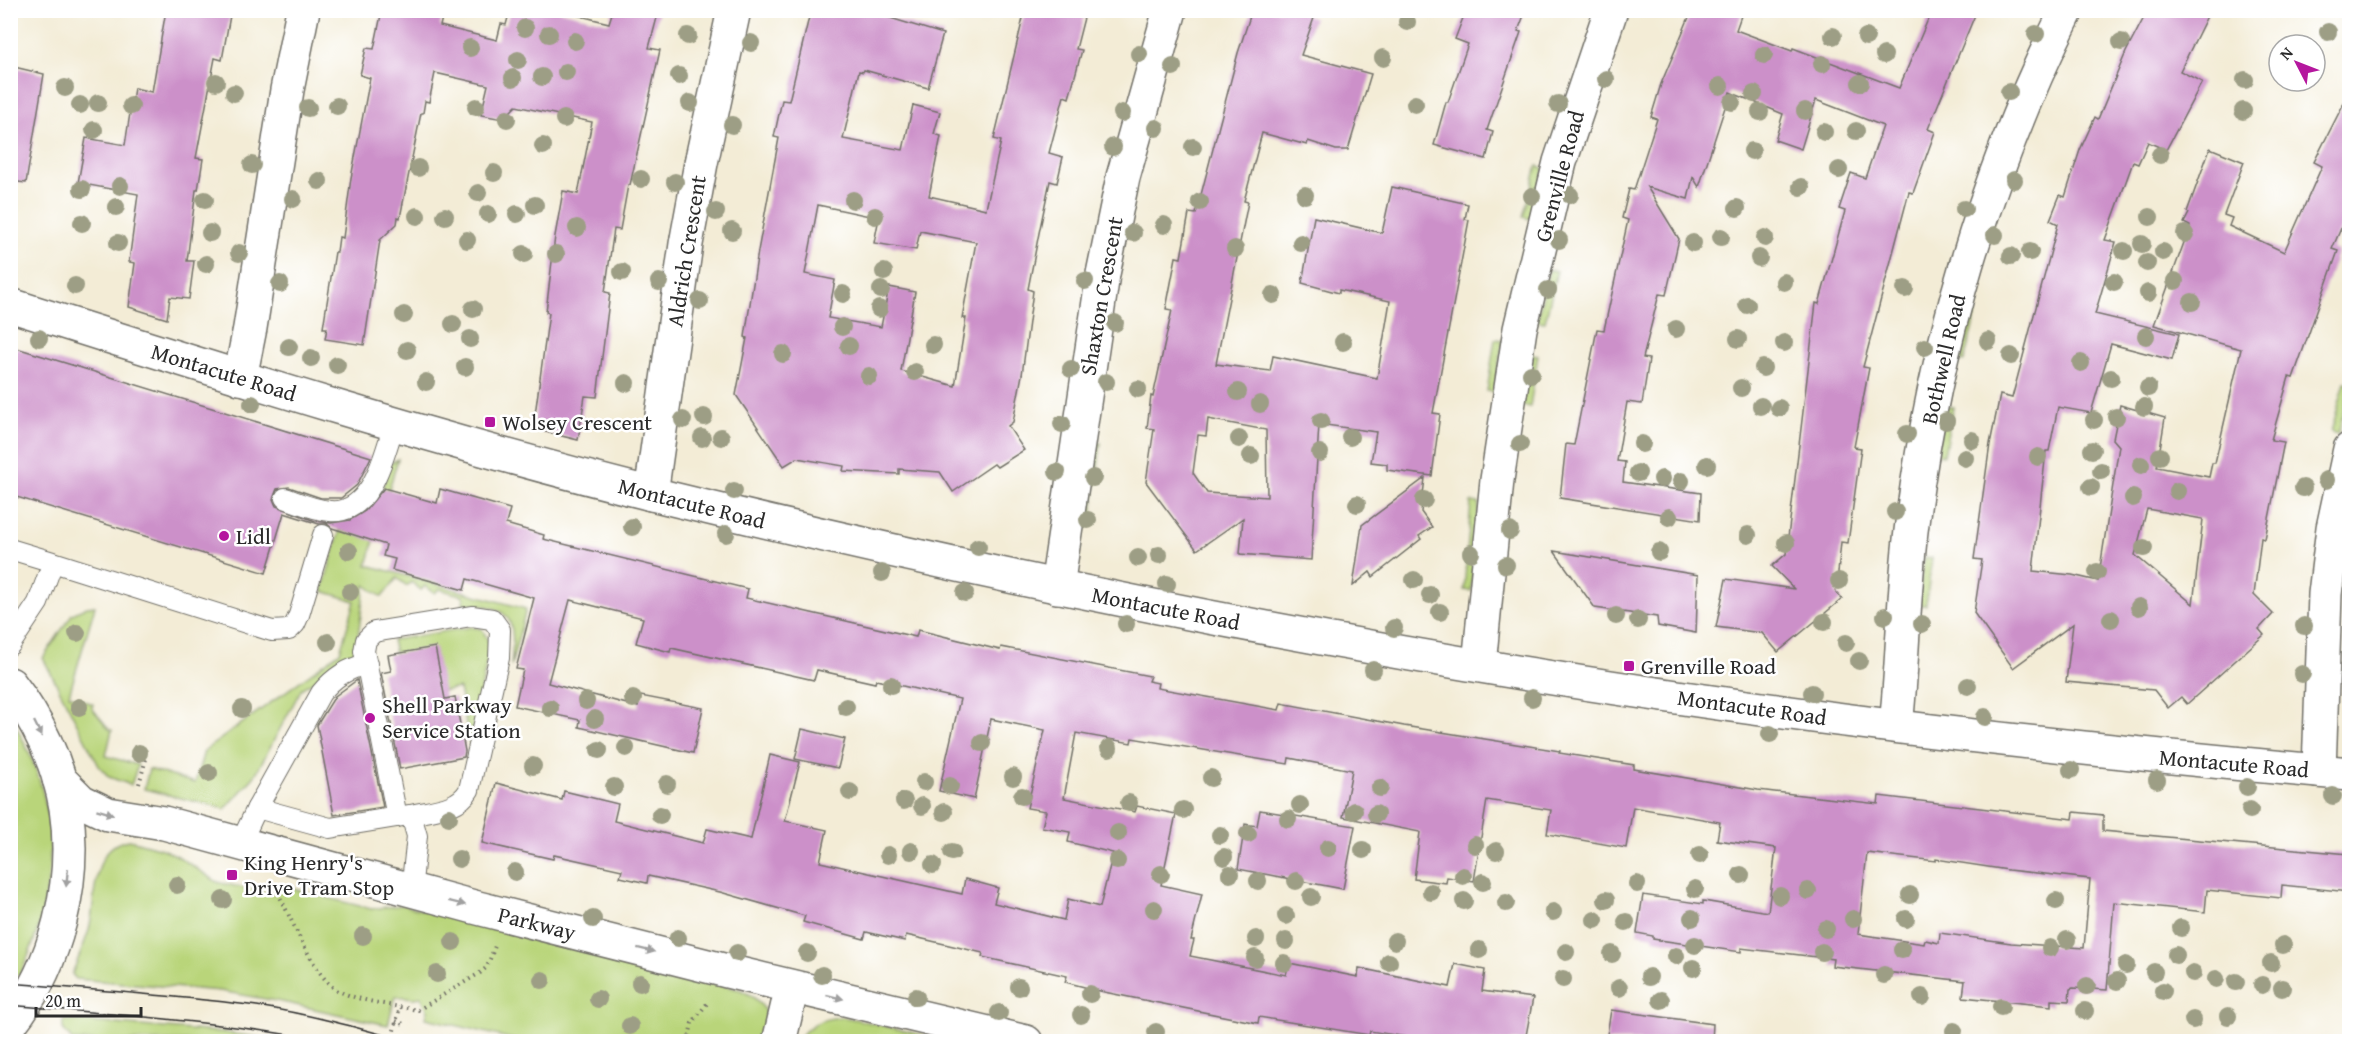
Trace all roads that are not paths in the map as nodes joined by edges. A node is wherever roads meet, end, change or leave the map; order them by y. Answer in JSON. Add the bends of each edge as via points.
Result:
{"nodes":[{"id":1,"x":303,"y":10,"type":"edge"},
{"id":2,"x":734,"y":10,"type":"edge"},
{"id":3,"x":1170,"y":10,"type":"edge"},
{"id":4,"x":1611,"y":10,"type":"edge"},
{"id":5,"x":2067,"y":10,"type":"edge"},
{"id":6,"x":10,"y":305,"type":"edge"},
{"id":7,"x":240,"y":378,"type":"junction"},
{"id":8,"x":394,"y":424,"type":"junction"},
{"id":9,"x":2349,"y":449,"type":"edge"},
{"id":10,"x":651,"y":494,"type":"junction"},
{"id":11,"x":285,"y":498,"type":"dead end"},
{"id":12,"x":323,"y":536,"type":"dead end"},
{"id":13,"x":10,"y":549,"type":"edge"},
{"id":14,"x":53,"y":562,"type":"junction"},
{"id":15,"x":1057,"y":587,"type":"junction"},
{"id":16,"x":10,"y":645,"type":"edge"},
{"id":17,"x":367,"y":664,"type":"junction"},
{"id":18,"x":1479,"y":665,"type":"junction"},
{"id":19,"x":10,"y":684,"type":"edge"},
{"id":20,"x":1896,"y":726,"type":"junction"},
{"id":21,"x":2334,"y":773,"type":"edge"},
{"id":22,"x":59,"y":779,"type":"junction"},
{"id":23,"x":257,"y":808,"type":"junction"},
{"id":24,"x":404,"y":816,"type":"junction"},
{"id":25,"x":240,"y":844,"type":"junction"},
{"id":26,"x":411,"y":891,"type":"junction"},
{"id":27,"x":792,"y":987,"type":"junction"},
{"id":28,"x":10,"y":1024,"type":"edge"},
{"id":29,"x":779,"y":1041,"type":"edge"},
{"id":30,"x":1026,"y":1041,"type":"edge"}],
"edges":[{"from":1,"to":7,"type":"street"},
{"from":2,"to":10,"type":"street","name":"Aldrich Crescent","via":[[686,244]]},
{"from":3,"to":15,"type":"street","name":"Shaxton Crescent","via":[[1123,177],[1103,274]]},
{"from":4,"to":18,"type":"street","name":"Grenville Road","via":[[1560,162],[1520,329],[1497,480]]},
{"from":5,"to":20,"type":"street","name":"Bothwell Road","via":[[2027,96],[1984,207],[1938,372],[1911,533]]},
{"from":6,"to":7,"type":"street","name":"Montacute Road"},
{"from":7,"to":8,"type":"street","name":"Montacute Road"},
{"from":8,"to":10,"type":"street","name":"Montacute Road"},
{"from":8,"to":11,"type":"lane","via":[[379,473],[351,506],[330,511]]},
{"from":9,"to":21,"type":"street","via":[[2325,594]]},
{"from":10,"to":15,"type":"street","name":"Montacute Road"},
{"from":12,"to":14,"type":"lane","via":[[295,624],[280,632]]},
{"from":13,"to":14,"type":"lane"},
{"from":14,"to":16,"type":"lane","via":[[38,603]]},
{"from":15,"to":18,"type":"street","name":"Montacute Road"},
{"from":17,"to":23,"type":"lane","via":[[332,680],[321,693]]},
{"from":17,"to":24,"type":"lane"},
{"from":17,"to":24,"type":"lane","via":[[364,646],[374,632],[472,616],[492,620],[500,630],[499,658],[469,790],[456,804]]},
{"from":18,"to":20,"type":"street","name":"Montacute Road"},
{"from":19,"to":22,"type":"street","name":"Parkway","one_way":true,"via":[[40,733]]},
{"from":20,"to":21,"type":"street","name":"Montacute Road"},
{"from":22,"to":25,"type":"street","name":"Parkway","one_way":true,"via":[[81,801],[108,814],[164,823]]},
{"from":22,"to":28,"type":"street","name":"Parkway","one_way":true,"via":[[66,807],[68,844],[61,915],[35,986]]},
{"from":23,"to":24,"type":"lane","via":[[330,828]]},
{"from":23,"to":25,"type":"lane"},
{"from":24,"to":26,"type":"lane","via":[[415,825],[417,846]]},
{"from":25,"to":26,"type":"street","name":"Parkway"},
{"from":26,"to":27,"type":"street","name":"Parkway","one_way":true},
{"from":27,"to":29,"type":"street"},
{"from":27,"to":30,"type":"street","name":"Parkway","one_way":true}]}
